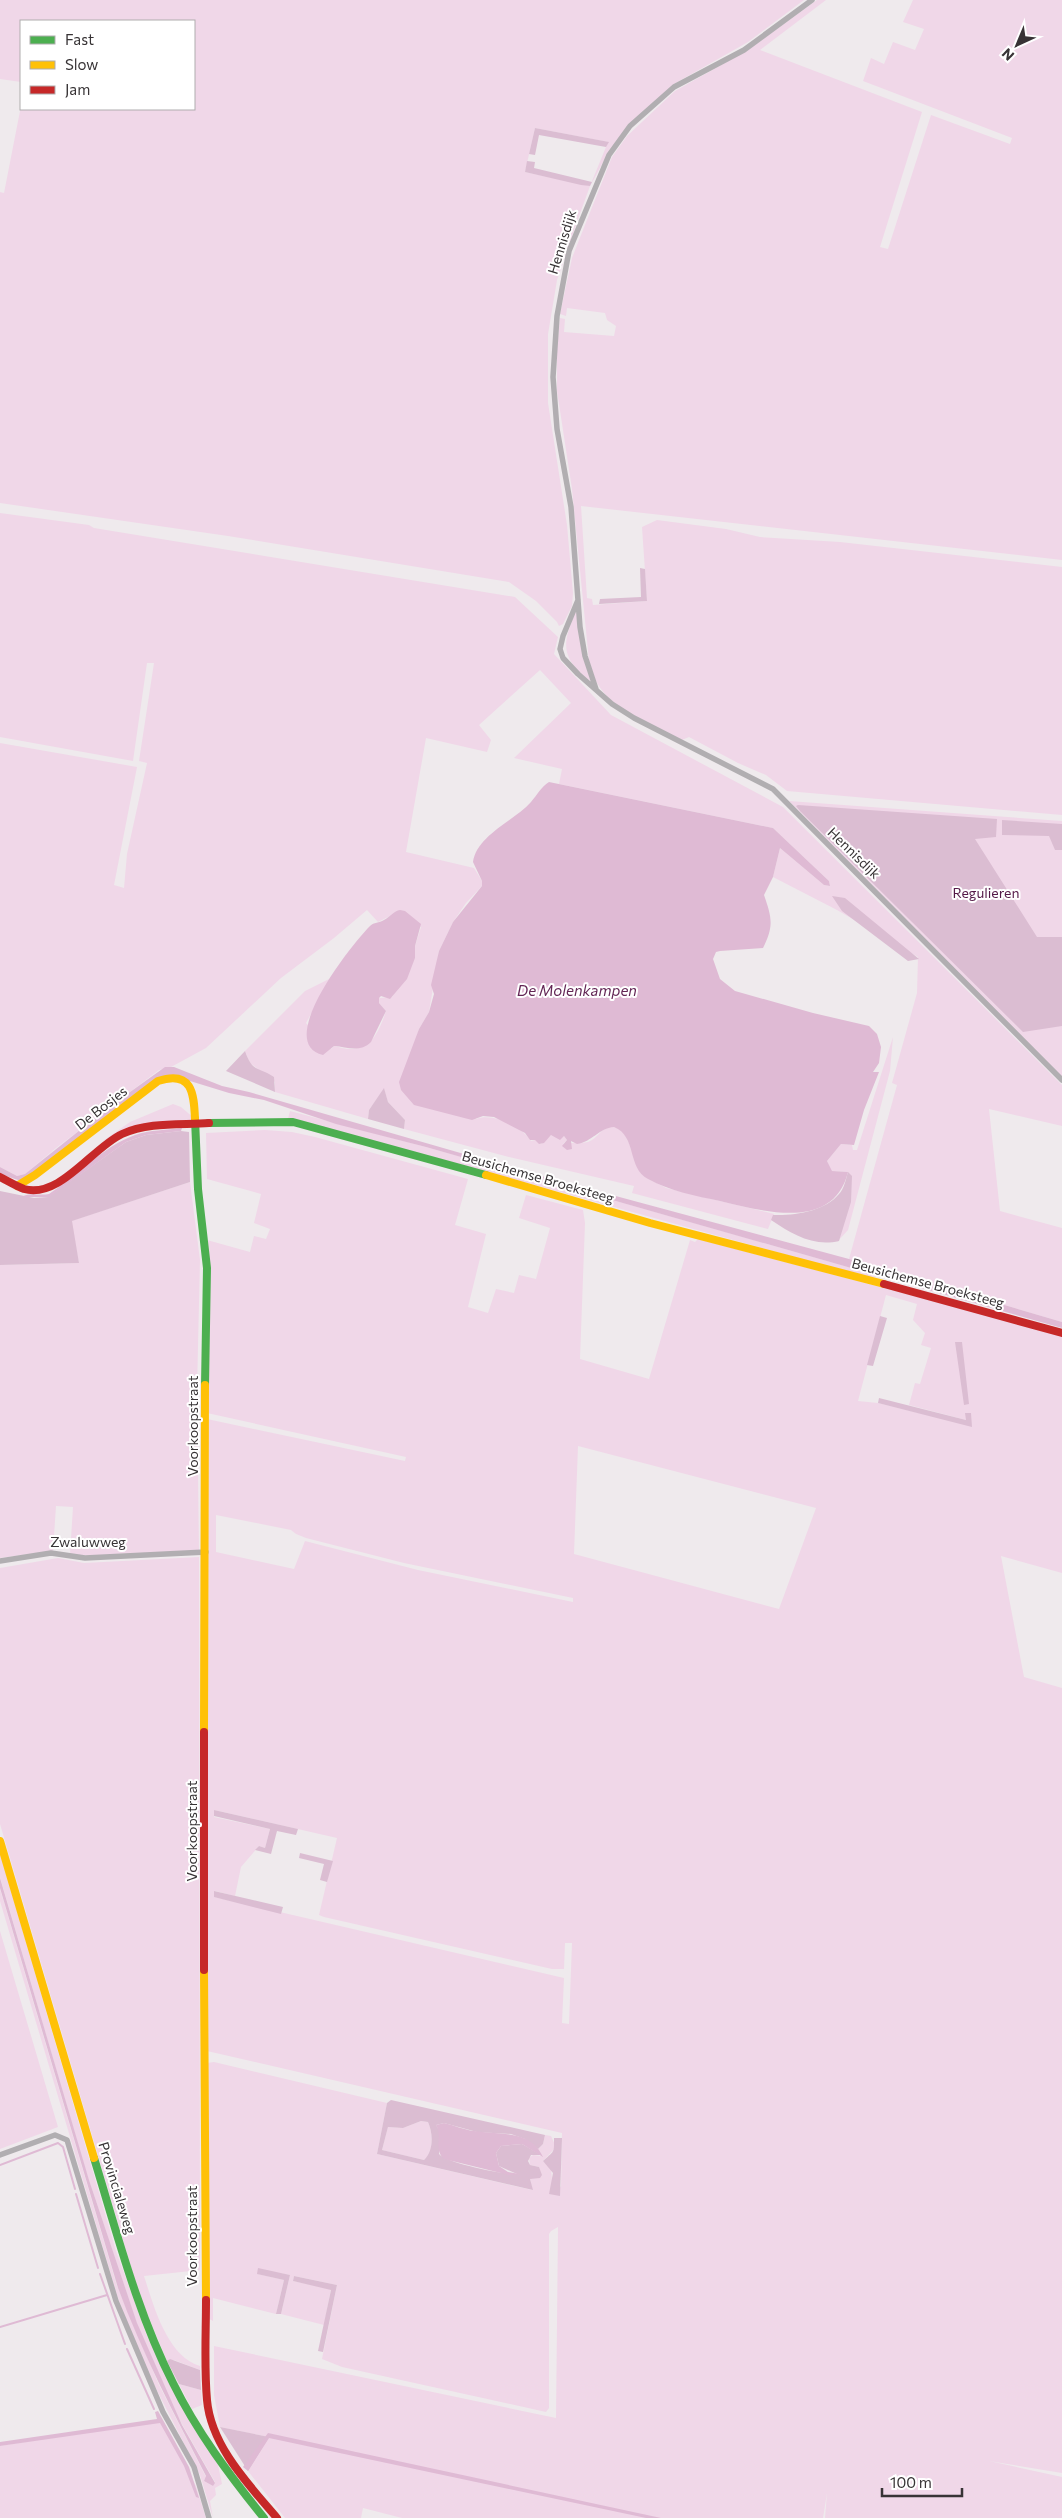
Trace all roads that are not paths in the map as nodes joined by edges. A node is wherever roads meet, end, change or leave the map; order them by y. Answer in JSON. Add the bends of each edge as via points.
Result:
{"nodes":[{"id":1,"x":812,"y":0,"type":"edge"},
{"id":2,"x":579,"y":598,"type":"junction"},
{"id":3,"x":596,"y":689,"type":"junction"},
{"id":4,"x":1062,"y":1080,"type":"edge"},
{"id":5,"x":196,"y":1122,"type":"junction"},
{"id":6,"x":0,"y":1177,"type":"edge"},
{"id":7,"x":17,"y":1186,"type":"junction"},
{"id":8,"x":1062,"y":1332,"type":"edge"},
{"id":9,"x":206,"y":1552,"type":"junction"},
{"id":10,"x":0,"y":1562,"type":"edge"},
{"id":11,"x":0,"y":1841,"type":"edge"},
{"id":12,"x":0,"y":2155,"type":"edge"},
{"id":13,"x":209,"y":2518,"type":"edge"},
{"id":14,"x":264,"y":2518,"type":"edge"},
{"id":15,"x":277,"y":2518,"type":"edge"}],
"edges":[{"from":1,"to":2,"type":"street","name":"Hennisdijk","via":[[744,50],[674,87],[630,126],[609,155],[588,202],[569,251],[563,280],[553,377],[557,429],[571,506]]},
{"from":2,"to":3,"type":"street","name":"Hennisdijk","via":[[585,656]]},
{"from":2,"to":3,"type":"street","name":"Hennisdijk","via":[[563,636],[561,653],[569,665]]},
{"from":3,"to":4,"type":"street","name":"Hennisdijk","via":[[634,718],[774,789]]},
{"from":5,"to":7,"type":"main road","name":"Beusichemse Broeksteeg","via":[[156,1124],[124,1133],[102,1146],[50,1188],[33,1190]]},
{"from":5,"to":7,"type":"main road","name":"De Bosjes","via":[[191,1087],[176,1078],[164,1079],[152,1084]]},
{"from":5,"to":8,"type":"main road","name":"Beusichemse Broeksteeg","via":[[293,1122],[425,1157],[650,1224],[889,1284]]},
{"from":5,"to":9,"type":"main road","name":"Voorkoopstraat","via":[[198,1189],[207,1268]]},
{"from":6,"to":7,"type":"main road"},
{"from":9,"to":10,"type":"street","name":"Zwaluwweg","via":[[85,1558],[51,1553]]},
{"from":9,"to":15,"type":"main road","name":"Voorkoopstraat","via":[[204,2132],[207,2401],[217,2439]]},
{"from":11,"to":14,"type":"main road","name":"Provincialeweg","via":[[62,2055],[144,2316],[164,2365],[194,2420]]},
{"from":12,"to":13,"type":"street","via":[[55,2135],[67,2140],[116,2301],[163,2412],[194,2467]]}]}
